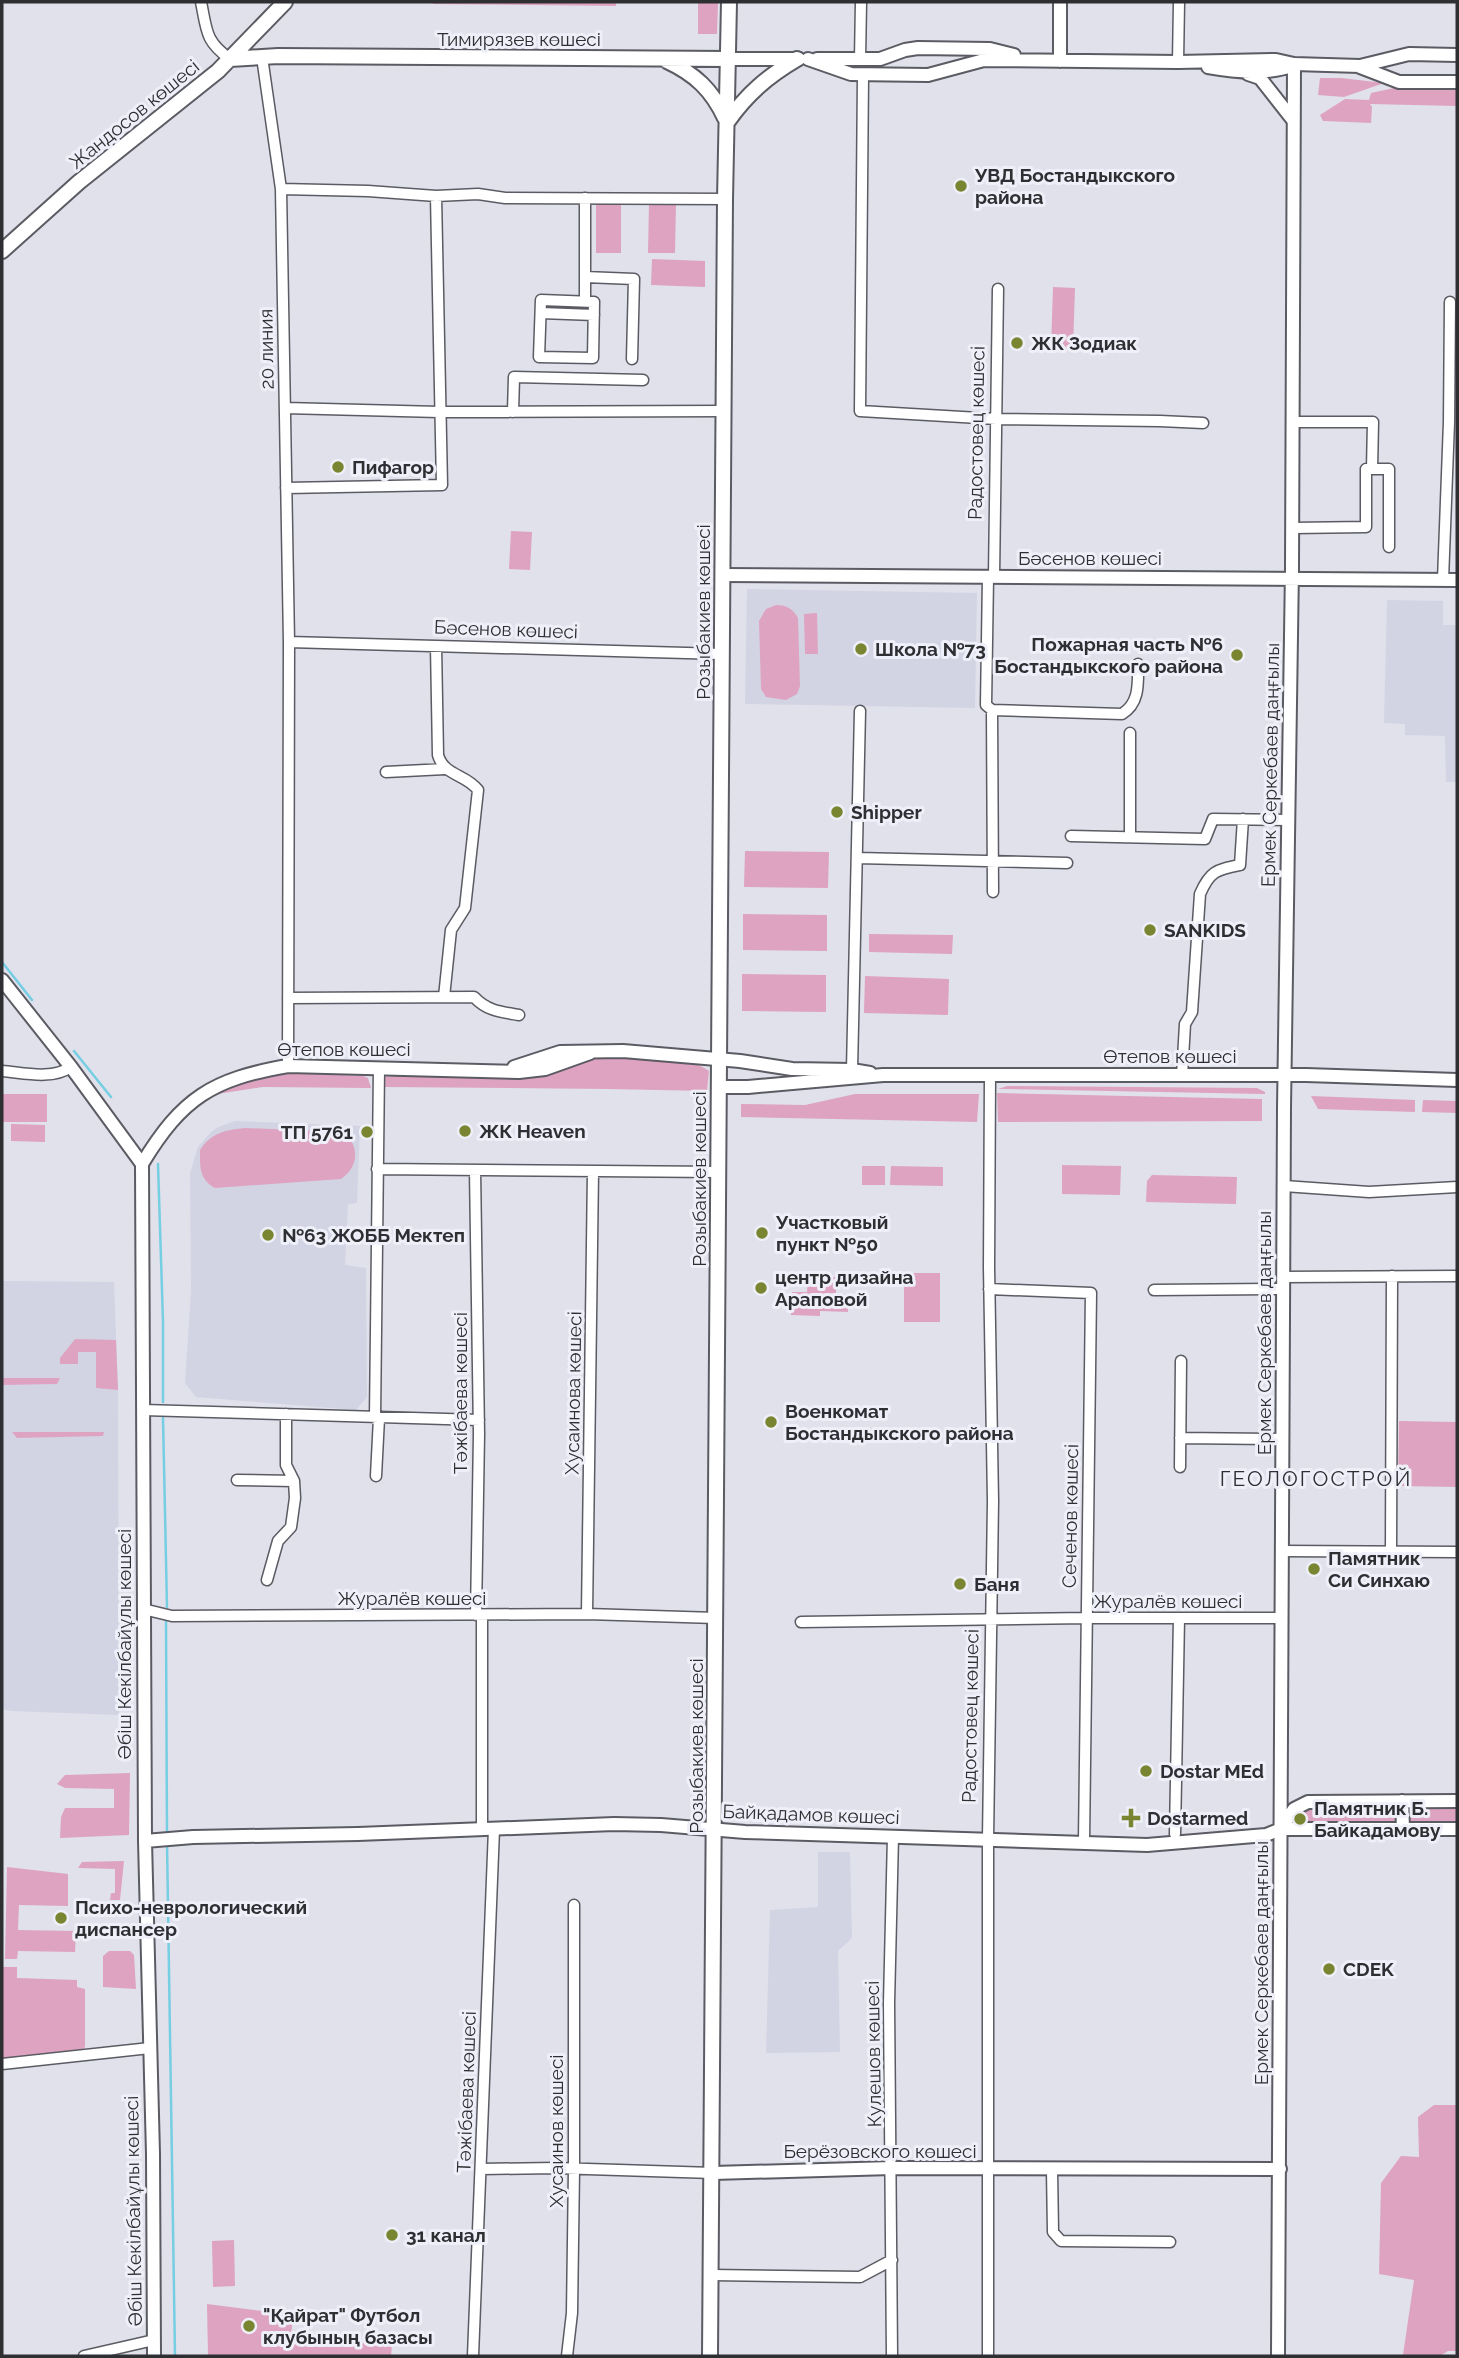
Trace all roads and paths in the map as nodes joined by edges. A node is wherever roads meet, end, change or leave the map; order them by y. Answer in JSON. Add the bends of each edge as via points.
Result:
{"nodes":[{"id":1,"x":201,"y":2,"type":"edge"},
{"id":2,"x":285,"y":2,"type":"edge"},
{"id":3,"x":729,"y":2,"type":"edge"},
{"id":4,"x":861,"y":2,"type":"edge"},
{"id":5,"x":1060,"y":2,"type":"edge"},
{"id":6,"x":1179,"y":2,"type":"edge"},
{"id":7,"x":1457,"y":55,"type":"edge"},
{"id":8,"x":262,"y":57,"type":"junction"},
{"id":9,"x":230,"y":59,"type":"junction"},
{"id":10,"x":662,"y":59,"type":"junction"},
{"id":11,"x":728,"y":59,"type":"junction"},
{"id":12,"x":802,"y":59,"type":"junction"},
{"id":13,"x":860,"y":59,"type":"junction"},
{"id":14,"x":1034,"y":61,"type":"junction"},
{"id":15,"x":1060,"y":61,"type":"junction"},
{"id":16,"x":1179,"y":62,"type":"junction"},
{"id":17,"x":1294,"y":64,"type":"junction"},
{"id":18,"x":1360,"y":66,"type":"junction"},
{"id":19,"x":1229,"y":71,"type":"junction"},
{"id":20,"x":863,"y":75,"type":"junction"},
{"id":21,"x":1457,"y":82,"type":"edge"},
{"id":22,"x":1293,"y":121,"type":"junction"},
{"id":23,"x":727,"y":122,"type":"junction"},
{"id":24,"x":281,"y":189,"type":"junction"},
{"id":25,"x":436,"y":196,"type":"junction"},
{"id":26,"x":585,"y":198,"type":"junction"},
{"id":27,"x":725,"y":199,"type":"junction"},
{"id":28,"x":2,"y":251,"type":"edge"},
{"id":29,"x":585,"y":277,"type":"junction"},
{"id":30,"x":998,"y":289,"type":"dead end"},
{"id":31,"x":585,"y":302,"type":"junction"},
{"id":32,"x":1450,"y":302,"type":"dead end"},
{"id":33,"x":541,"y":313,"type":"junction"},
{"id":34,"x":594,"y":315,"type":"junction"},
{"id":35,"x":632,"y":359,"type":"dead end"},
{"id":36,"x":643,"y":380,"type":"dead end"},
{"id":37,"x":285,"y":408,"type":"junction"},
{"id":38,"x":724,"y":411,"type":"junction"},
{"id":39,"x":439,"y":412,"type":"junction"},
{"id":40,"x":513,"y":412,"type":"junction"},
{"id":41,"x":996,"y":419,"type":"junction"},
{"id":42,"x":1293,"y":422,"type":"junction"},
{"id":43,"x":1453,"y":422,"type":"edge"},
{"id":44,"x":1203,"y":423,"type":"dead end"},
{"id":45,"x":1373,"y":469,"type":"junction"},
{"id":46,"x":286,"y":488,"type":"junction"},
{"id":47,"x":1293,"y":528,"type":"junction"},
{"id":48,"x":1390,"y":547,"type":"dead end"},
{"id":49,"x":723,"y":575,"type":"junction"},
{"id":50,"x":991,"y":577,"type":"junction"},
{"id":51,"x":1292,"y":579,"type":"junction"},
{"id":52,"x":1443,"y":580,"type":"junction"},
{"id":53,"x":1457,"y":580,"type":"edge"},
{"id":54,"x":289,"y":642,"type":"junction"},
{"id":55,"x":436,"y":646,"type":"junction"},
{"id":56,"x":722,"y":654,"type":"junction"},
{"id":57,"x":1138,"y":664,"type":"dead end"},
{"id":58,"x":860,"y":710,"type":"dead end"},
{"id":59,"x":992,"y":710,"type":"junction"},
{"id":60,"x":1130,"y":733,"type":"dead end"},
{"id":61,"x":444,"y":769,"type":"junction"},
{"id":62,"x":386,"y":772,"type":"dead end"},
{"id":63,"x":1242,"y":820,"type":"junction"},
{"id":64,"x":1289,"y":820,"type":"junction"},
{"id":65,"x":1071,"y":836,"type":"dead end"},
{"id":66,"x":1130,"y":837,"type":"junction"},
{"id":67,"x":857,"y":858,"type":"junction"},
{"id":68,"x":994,"y":861,"type":"junction"},
{"id":69,"x":1067,"y":863,"type":"dead end"},
{"id":70,"x":993,"y":892,"type":"dead end"},
{"id":71,"x":2,"y":979,"type":"edge"},
{"id":72,"x":444,"y":997,"type":"junction"},
{"id":73,"x":288,"y":998,"type":"junction"},
{"id":74,"x":519,"y":1015,"type":"dead end"},
{"id":75,"x":719,"y":1059,"type":"junction"},
{"id":76,"x":288,"y":1066,"type":"junction"},
{"id":77,"x":71,"y":1067,"type":"junction"},
{"id":78,"x":379,"y":1068,"type":"junction"},
{"id":79,"x":852,"y":1070,"type":"junction"},
{"id":80,"x":2,"y":1071,"type":"edge"},
{"id":81,"x":883,"y":1075,"type":"junction"},
{"id":82,"x":989,"y":1076,"type":"junction"},
{"id":83,"x":1182,"y":1076,"type":"junction"},
{"id":84,"x":1285,"y":1076,"type":"junction"},
{"id":85,"x":1457,"y":1080,"type":"edge"},
{"id":86,"x":719,"y":1087,"type":"junction"},
{"id":87,"x":142,"y":1164,"type":"junction"},
{"id":88,"x":377,"y":1169,"type":"junction"},
{"id":89,"x":475,"y":1170,"type":"junction"},
{"id":90,"x":593,"y":1171,"type":"junction"},
{"id":91,"x":718,"y":1172,"type":"junction"},
{"id":92,"x":1284,"y":1186,"type":"junction"},
{"id":93,"x":1457,"y":1186,"type":"edge"},
{"id":94,"x":1392,"y":1276,"type":"junction"},
{"id":95,"x":1457,"y":1276,"type":"edge"},
{"id":96,"x":1284,"y":1283,"type":"junction"},
{"id":97,"x":989,"y":1289,"type":"junction"},
{"id":98,"x":1153,"y":1290,"type":"dead end"},
{"id":99,"x":1181,"y":1361,"type":"dead end"},
{"id":100,"x":143,"y":1410,"type":"junction"},
{"id":101,"x":286,"y":1414,"type":"junction"},
{"id":102,"x":377,"y":1418,"type":"junction"},
{"id":103,"x":479,"y":1420,"type":"junction"},
{"id":104,"x":1180,"y":1438,"type":"junction"},
{"id":105,"x":1283,"y":1439,"type":"junction"},
{"id":106,"x":1180,"y":1467,"type":"dead end"},
{"id":107,"x":376,"y":1476,"type":"dead end"},
{"id":108,"x":237,"y":1480,"type":"dead end"},
{"id":109,"x":294,"y":1481,"type":"junction"},
{"id":110,"x":1282,"y":1551,"type":"junction"},
{"id":111,"x":1391,"y":1551,"type":"junction"},
{"id":112,"x":1457,"y":1552,"type":"edge"},
{"id":113,"x":267,"y":1580,"type":"dead end"},
{"id":114,"x":143,"y":1609,"type":"junction"},
{"id":115,"x":587,"y":1614,"type":"junction"},
{"id":116,"x":479,"y":1615,"type":"junction"},
{"id":117,"x":716,"y":1618,"type":"junction"},
{"id":118,"x":1086,"y":1618,"type":"junction"},
{"id":119,"x":1179,"y":1618,"type":"junction"},
{"id":120,"x":1282,"y":1618,"type":"junction"},
{"id":121,"x":991,"y":1620,"type":"junction"},
{"id":122,"x":801,"y":1622,"type":"dead end"},
{"id":123,"x":1402,"y":1801,"type":"junction"},
{"id":124,"x":1457,"y":1801,"type":"edge"},
{"id":125,"x":1403,"y":1828,"type":"junction"},
{"id":126,"x":488,"y":1829,"type":"junction"},
{"id":127,"x":715,"y":1829,"type":"junction"},
{"id":128,"x":1281,"y":1829,"type":"junction"},
{"id":129,"x":1457,"y":1829,"type":"edge"},
{"id":130,"x":1175,"y":1834,"type":"dead end"},
{"id":131,"x":893,"y":1836,"type":"junction"},
{"id":132,"x":988,"y":1839,"type":"junction"},
{"id":133,"x":145,"y":1841,"type":"junction"},
{"id":134,"x":1084,"y":1841,"type":"junction"},
{"id":135,"x":574,"y":1905,"type":"dead end"},
{"id":136,"x":150,"y":2048,"type":"junction"},
{"id":137,"x":2,"y":2064,"type":"edge"},
{"id":138,"x":892,"y":2168,"type":"junction"},
{"id":139,"x":481,"y":2169,"type":"junction"},
{"id":140,"x":574,"y":2169,"type":"junction"},
{"id":141,"x":988,"y":2169,"type":"junction"},
{"id":142,"x":1280,"y":2169,"type":"junction"},
{"id":143,"x":1052,"y":2170,"type":"junction"},
{"id":144,"x":713,"y":2173,"type":"junction"},
{"id":145,"x":1170,"y":2242,"type":"dead end"},
{"id":146,"x":892,"y":2260,"type":"junction"},
{"id":147,"x":711,"y":2274,"type":"junction"},
{"id":148,"x":154,"y":2340,"type":"junction"},
{"id":149,"x":84,"y":2356,"type":"edge"},
{"id":150,"x":153,"y":2356,"type":"edge"},
{"id":151,"x":473,"y":2356,"type":"edge"},
{"id":152,"x":567,"y":2356,"type":"edge"},
{"id":153,"x":710,"y":2356,"type":"edge"},
{"id":154,"x":892,"y":2356,"type":"edge"},
{"id":155,"x":988,"y":2356,"type":"edge"},
{"id":156,"x":1278,"y":2356,"type":"edge"}],
"edges":[{"from":1,"to":9,"type":"street","via":[[209,39]]},
{"from":2,"to":9,"type":"main road","name":"Жандосов көшесі"},
{"from":3,"to":11,"type":"main road","name":"Розыбакиев көшесі"},
{"from":4,"to":13,"type":"street"},
{"from":5,"to":15,"type":"street"},
{"from":6,"to":16,"type":"street"},
{"from":7,"to":18,"type":"street","name":"Тимирязев көшесі","via":[[1409,54]]},
{"from":8,"to":9,"type":"main road","name":"Тимирязев көшесі"},
{"from":8,"to":10,"type":"main road","name":"Тимирязев көшесі"},
{"from":8,"to":24,"type":"street","name":"20 линия"},
{"from":9,"to":28,"type":"main road","name":"Жандосов көшесі"},
{"from":10,"to":11,"type":"main road","name":"Тимирязев көшесі"},
{"from":10,"to":23,"type":"main road","via":[[697,78],[718,102]]},
{"from":11,"to":12,"type":"street","name":"Тимирязев көшесі"},
{"from":11,"to":23,"type":"main road","name":"Розыбакиев көшесі"},
{"from":12,"to":13,"type":"street","name":"Тимирязев көшесі"},
{"from":12,"to":20,"type":"street","name":"Тимирязев көшесі"},
{"from":12,"to":23,"type":"main road","via":[[770,75]]},
{"from":13,"to":14,"type":"street","name":"Тимирязев көшесі","via":[[942,48],[990,49]]},
{"from":14,"to":15,"type":"street","name":"Тимирязев көшесі"},
{"from":14,"to":20,"type":"street","name":"Тимирязев көшесі","via":[[984,60],[928,75]]},
{"from":15,"to":16,"type":"street","name":"Тимирязев көшесі"},
{"from":16,"to":17,"type":"street","name":"Тимирязев көшесі","via":[[1276,60]]},
{"from":16,"to":19,"type":"street","name":"Тимирязев көшесі"},
{"from":17,"to":18,"type":"street","name":"Тимирязев көшесі"},
{"from":17,"to":19,"type":"street","name":"Тимирязев көшесі","via":[[1276,72]]},
{"from":17,"to":22,"type":"street","name":"Ермек Серкебаев даңғылы"},
{"from":18,"to":21,"type":"street","name":"Тимирязев көшесі","via":[[1399,82]]},
{"from":19,"to":22,"type":"street","via":[[1260,79]]},
{"from":20,"to":41,"type":"street","via":[[860,411]]},
{"from":22,"to":42,"type":"street","name":"Ермек Серкебаев даңғылы"},
{"from":23,"to":27,"type":"main road","name":"Розыбакиев көшесі"},
{"from":24,"to":25,"type":"street"},
{"from":24,"to":37,"type":"street","name":"20 линия"},
{"from":25,"to":26,"type":"street"},
{"from":25,"to":39,"type":"street"},
{"from":26,"to":27,"type":"street"},
{"from":26,"to":29,"type":"street"},
{"from":27,"to":38,"type":"main road","name":"Розыбакиев көшесі"},
{"from":29,"to":31,"type":"street"},
{"from":29,"to":35,"type":"street","via":[[634,279]]},
{"from":30,"to":41,"type":"street","name":"Радостовец көшесі"},
{"from":31,"to":33,"type":"street","via":[[541,300]]},
{"from":31,"to":34,"type":"street","via":[[594,302]]},
{"from":32,"to":43,"type":"street"},
{"from":33,"to":34,"type":"street"},
{"from":33,"to":34,"type":"street","via":[[539,357],[593,358]]},
{"from":36,"to":40,"type":"street","via":[[514,377]]},
{"from":37,"to":39,"type":"street"},
{"from":37,"to":46,"type":"street","name":"20 линия"},
{"from":38,"to":40,"type":"street"},
{"from":38,"to":49,"type":"main road","name":"Розыбакиев көшесі"},
{"from":39,"to":40,"type":"street"},
{"from":39,"to":46,"type":"street","via":[[442,485]]},
{"from":41,"to":44,"type":"street"},
{"from":41,"to":50,"type":"street","name":"Радостовец көшесі"},
{"from":42,"to":45,"type":"street","via":[[1373,422]]},
{"from":42,"to":47,"type":"street","name":"Ермек Серкебаев даңғылы"},
{"from":43,"to":52,"type":"street"},
{"from":45,"to":47,"type":"street","via":[[1366,469],[1366,527]]},
{"from":45,"to":48,"type":"street","via":[[1389,469]]},
{"from":46,"to":54,"type":"street","name":"20 линия"},
{"from":47,"to":51,"type":"street","name":"Ермек Серкебаев даңғылы"},
{"from":49,"to":50,"type":"street","name":"Бәсенов көшесі"},
{"from":49,"to":56,"type":"main road","name":"Розыбакиев көшесі"},
{"from":50,"to":51,"type":"street","name":"Бәсенов көшесі"},
{"from":50,"to":59,"type":"street","name":"Радостовец көшесі","via":[[986,705]]},
{"from":51,"to":52,"type":"street","name":"Бәсенов көшесі"},
{"from":51,"to":64,"type":"street","name":"Ермек Серкебаев даңғылы"},
{"from":52,"to":53,"type":"street","name":"Бәсенов көшесі"},
{"from":54,"to":55,"type":"street","name":"Бәсенов көшесі"},
{"from":54,"to":73,"type":"street","name":"20 линия"},
{"from":55,"to":56,"type":"street","name":"Бәсенов көшесі"},
{"from":55,"to":61,"type":"street","via":[[438,755]]},
{"from":56,"to":75,"type":"main road","name":"Розыбакиев көшесі"},
{"from":57,"to":59,"type":"street","via":[[1138,691],[1131,708],[1122,714]]},
{"from":58,"to":67,"type":"street"},
{"from":59,"to":68,"type":"street"},
{"from":60,"to":66,"type":"street"},
{"from":61,"to":62,"type":"street"},
{"from":61,"to":72,"type":"street","via":[[469,780],[478,790],[465,908],[452,929]]},
{"from":63,"to":64,"type":"street"},
{"from":63,"to":66,"type":"street","via":[[1213,819],[1205,839]]},
{"from":63,"to":83,"type":"street","via":[[1240,865],[1208,877],[1200,894],[1192,1012],[1185,1024]]},
{"from":64,"to":84,"type":"street","name":"Ермек Серкебаев даңғылы"},
{"from":65,"to":66,"type":"street"},
{"from":67,"to":68,"type":"street"},
{"from":67,"to":79,"type":"street"},
{"from":68,"to":69,"type":"street"},
{"from":68,"to":70,"type":"street"},
{"from":71,"to":77,"type":"street"},
{"from":72,"to":73,"type":"street"},
{"from":72,"to":74,"type":"street","via":[[474,997],[484,1007]]},
{"from":73,"to":76,"type":"street","name":"20 линия"},
{"from":75,"to":78,"type":"street","name":"Өтепов көшесі","via":[[569,1051],[500,1070]]},
{"from":75,"to":79,"type":"street","name":"Өтепов көшесі","via":[[793,1069]]},
{"from":75,"to":86,"type":"main road","name":"Розыбакиев көшесі"},
{"from":76,"to":78,"type":"street","name":"Өтепов көшесі"},
{"from":76,"to":87,"type":"street","name":"Өтепов көшесі","via":[[235,1078],[190,1102],[170,1122]]},
{"from":77,"to":80,"type":"street","via":[[51,1075]]},
{"from":77,"to":87,"type":"street"},
{"from":78,"to":88,"type":"street"},
{"from":79,"to":81,"type":"street","name":"Өтепов көшесі"},
{"from":81,"to":82,"type":"street","name":"Өтепов көшесі"},
{"from":81,"to":86,"type":"street","name":"Өтепов көшесі"},
{"from":82,"to":83,"type":"street","name":"Өтепов көшесі"},
{"from":82,"to":97,"type":"street","name":"Радостовец көшесі"},
{"from":83,"to":84,"type":"street","name":"Өтепов көшесі"},
{"from":84,"to":85,"type":"street","name":"Өтепов көшесі"},
{"from":84,"to":92,"type":"street","name":"Ермек Серкебаев даңғылы"},
{"from":86,"to":91,"type":"main road","name":"Розыбакиев көшесі"},
{"from":87,"to":100,"type":"street","name":"Әбіш Кекілбайұлы көшесі"},
{"from":88,"to":89,"type":"street"},
{"from":88,"to":102,"type":"street"},
{"from":89,"to":90,"type":"street"},
{"from":89,"to":103,"type":"street","name":"Тәжібаева көшесі"},
{"from":90,"to":91,"type":"street"},
{"from":90,"to":115,"type":"street","name":"Хусаинова көшесі"},
{"from":91,"to":117,"type":"main road","name":"Розыбакиев көшесі"},
{"from":92,"to":93,"type":"street","via":[[1369,1192]]},
{"from":92,"to":96,"type":"street","name":"Ермек Серкебаев даңғылы"},
{"from":94,"to":95,"type":"street"},
{"from":94,"to":96,"type":"street"},
{"from":94,"to":111,"type":"street"},
{"from":96,"to":98,"type":"street"},
{"from":96,"to":105,"type":"street","name":"Ермек Серкебаев даңғылы"},
{"from":97,"to":118,"type":"street","name":"Сеченов көшесі","via":[[1091,1293]]},
{"from":97,"to":121,"type":"street","name":"Радостовец көшесі"},
{"from":99,"to":104,"type":"street"},
{"from":100,"to":101,"type":"street"},
{"from":100,"to":114,"type":"street","name":"Әбіш Кекілбайұлы көшесі"},
{"from":101,"to":102,"type":"street"},
{"from":101,"to":109,"type":"street","via":[[286,1465]]},
{"from":102,"to":103,"type":"street"},
{"from":102,"to":107,"type":"street"},
{"from":103,"to":116,"type":"street","name":"Тәжібаева көшесі"},
{"from":104,"to":105,"type":"street"},
{"from":104,"to":106,"type":"street"},
{"from":105,"to":110,"type":"street","name":"Ермек Серкебаев даңғылы"},
{"from":108,"to":109,"type":"street"},
{"from":109,"to":113,"type":"street","via":[[291,1528],[278,1541]]},
{"from":110,"to":111,"type":"street"},
{"from":110,"to":120,"type":"street","name":"Ермек Серкебаев даңғылы"},
{"from":111,"to":112,"type":"street"},
{"from":114,"to":116,"type":"street","name":"Журалёв көшесі","via":[[172,1616]]},
{"from":114,"to":133,"type":"street","name":"Әбіш Кекілбайұлы көшесі"},
{"from":115,"to":116,"type":"street","name":"Журалёв көшесі"},
{"from":115,"to":117,"type":"street","name":"Журалёв көшесі"},
{"from":116,"to":126,"type":"street","name":"Тәжібаева көшесі"},
{"from":117,"to":127,"type":"main road","name":"Розыбакиев көшесі"},
{"from":118,"to":119,"type":"street","name":"Журалёв көшесі"},
{"from":118,"to":121,"type":"street","name":"Журалёв көшесі"},
{"from":118,"to":134,"type":"street","name":"Сеченов көшесі"},
{"from":119,"to":120,"type":"street","name":"Журалёв көшесі"},
{"from":119,"to":130,"type":"street"},
{"from":120,"to":128,"type":"street","name":"Ермек Серкебаев даңғылы"},
{"from":121,"to":122,"type":"street","name":"Журалёв көшесі"},
{"from":121,"to":132,"type":"street","name":"Радостовец көшесі"},
{"from":123,"to":124,"type":"street"},
{"from":123,"to":125,"type":"street"},
{"from":123,"to":128,"type":"street","via":[[1308,1802],[1294,1809]]},
{"from":125,"to":128,"type":"street","name":"Байқадамов көшесі"},
{"from":125,"to":129,"type":"street","name":"Байқадамов көшесі"},
{"from":126,"to":127,"type":"street","name":"Байқадамов көшесі","via":[[614,1824]]},
{"from":126,"to":133,"type":"street","name":"Байқадамов көшесі"},
{"from":126,"to":139,"type":"street","name":"Тәжібаева көшесі"},
{"from":127,"to":131,"type":"street","name":"Байқадамов көшесі"},
{"from":127,"to":144,"type":"main road","name":"Розыбакиев көшесі"},
{"from":128,"to":134,"type":"street","name":"Байқадамов көшесі","via":[[1266,1835],[1165,1844]]},
{"from":128,"to":142,"type":"street","name":"Ермек Серкебаев даңғылы"},
{"from":131,"to":132,"type":"street","name":"Байқадамов көшесі"},
{"from":131,"to":138,"type":"street","name":"Кулешов көшесі"},
{"from":132,"to":134,"type":"street","name":"Байқадамов көшесі"},
{"from":132,"to":141,"type":"street","name":"Радостовец көшесі"},
{"from":133,"to":136,"type":"street","name":"Әбіш Кекілбайұлы көшесі"},
{"from":135,"to":140,"type":"street","name":"Хусаинов көшесі"},
{"from":136,"to":137,"type":"street"},
{"from":136,"to":148,"type":"street","name":"Әбіш Кекілбайұлы көшесі"},
{"from":138,"to":141,"type":"street","name":"Берёзовского көшесі"},
{"from":138,"to":144,"type":"street","name":"Берёзовского көшесі"},
{"from":138,"to":146,"type":"street","name":"Кулешов көшесі"},
{"from":139,"to":140,"type":"street","name":"Берёзовского көшесі"},
{"from":139,"to":151,"type":"street","name":"Тәжібаева көшесі"},
{"from":140,"to":144,"type":"street","name":"Берёзовского көшесі"},
{"from":140,"to":152,"type":"street","name":"Хусаинов көшесі"},
{"from":141,"to":143,"type":"street","name":"Берёзовского көшесі"},
{"from":141,"to":155,"type":"street","name":"Радостовец көшесі"},
{"from":142,"to":143,"type":"street","name":"Берёзовского көшесі"},
{"from":142,"to":156,"type":"street","name":"Ермек Серкебаев даңғылы"},
{"from":143,"to":145,"type":"street","via":[[1053,2232],[1061,2241]]},
{"from":144,"to":147,"type":"main road","name":"Розыбакиев көшесі"},
{"from":146,"to":147,"type":"street","via":[[860,2277]]},
{"from":146,"to":154,"type":"street","name":"Кулешов көшесі"},
{"from":147,"to":153,"type":"main road","name":"Розыбакиев көшесі"},
{"from":148,"to":149,"type":"street"},
{"from":148,"to":150,"type":"street","name":"Әбіш Кекілбайұлы көшесі"}]}
